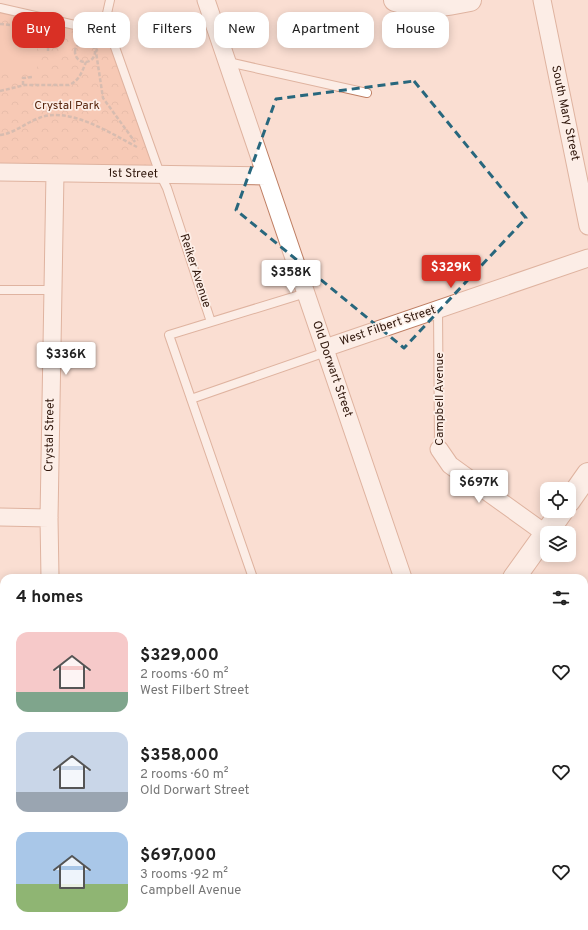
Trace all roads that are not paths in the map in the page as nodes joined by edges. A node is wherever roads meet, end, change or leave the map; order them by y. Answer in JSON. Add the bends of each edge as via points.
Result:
{"nodes":[{"id":1,"x":110,"y":0,"type":"edge"},
{"id":2,"x":206,"y":0,"type":"edge"},
{"id":3,"x":395,"y":0,"type":"edge"},
{"id":4,"x":470,"y":0,"type":"edge"},
{"id":5,"x":542,"y":0,"type":"edge"},
{"id":6,"x":0,"y":8,"type":"edge"},
{"id":7,"x":107,"y":12,"type":"edge"},
{"id":8,"x":73,"y":25,"type":"edge"},
{"id":9,"x":116,"y":48,"type":"edge"},
{"id":10,"x":228,"y":62,"type":"junction"},
{"id":11,"x":367,"y":93,"type":"dead end"},
{"id":12,"x":0,"y":172,"type":"edge"},
{"id":13,"x":55,"y":173,"type":"junction"},
{"id":14,"x":160,"y":174,"type":"junction"},
{"id":15,"x":266,"y":176,"type":"junction"},
{"id":16,"x":586,"y":208,"type":"edge"},
{"id":17,"x":588,"y":226,"type":"edge"},
{"id":18,"x":588,"y":258,"type":"edge"},
{"id":19,"x":0,"y":290,"type":"edge"},
{"id":20,"x":52,"y":290,"type":"junction"},
{"id":21,"x":306,"y":292,"type":"junction"},
{"id":22,"x":438,"y":308,"type":"junction"},
{"id":23,"x":211,"y":322,"type":"junction"},
{"id":24,"x":326,"y":350,"type":"junction"},
{"id":25,"x":191,"y":399,"type":"junction"},
{"id":26,"x":439,"y":449,"type":"joint"},
{"id":27,"x":588,"y":474,"type":"edge"},
{"id":28,"x":576,"y":491,"type":"edge"},
{"id":29,"x":0,"y":517,"type":"edge"},
{"id":30,"x":49,"y":518,"type":"junction"},
{"id":31,"x":540,"y":530,"type":"edge"},
{"id":32,"x":540,"y":542,"type":"edge"},
{"id":33,"x":54,"y":574,"type":"edge"},
{"id":34,"x":252,"y":574,"type":"edge"},
{"id":35,"x":402,"y":574,"type":"edge"},
{"id":36,"x":517,"y":574,"type":"edge"}],
"edges":[{"from":1,"to":7,"type":"lane"},
{"from":2,"to":10,"type":"street","name":"Old Dorwart Street"},
{"from":3,"to":4,"type":"main road","via":[[416,6],[434,7]]},
{"from":5,"to":16,"type":"street","name":"South Mary Street"},
{"from":6,"to":8,"type":"lane"},
{"from":9,"to":14,"type":"lane","name":"Reiker Avenue"},
{"from":10,"to":11,"type":"lane"},
{"from":10,"to":15,"type":"street","name":"Old Dorwart Street"},
{"from":12,"to":13,"type":"street","name":"1st Street"},
{"from":13,"to":14,"type":"street","name":"1st Street"},
{"from":13,"to":20,"type":"street","name":"Crystal Street"},
{"from":14,"to":15,"type":"street","name":"1st Street"},
{"from":14,"to":23,"type":"lane","name":"Reiker Avenue"},
{"from":15,"to":21,"type":"street","name":"Old Dorwart Street"},
{"from":16,"to":17,"type":"street","name":"South Mary Street"},
{"from":18,"to":22,"type":"street","name":"West Filbert Street"},
{"from":19,"to":20,"type":"lane"},
{"from":20,"to":30,"type":"street","name":"Crystal Street"},
{"from":21,"to":23,"type":"lane"},
{"from":21,"to":24,"type":"street","name":"Old Dorwart Street"},
{"from":22,"to":24,"type":"street","name":"West Filbert Street"},
{"from":22,"to":26,"type":"lane","name":"Campbell Avenue"},
{"from":23,"to":25,"type":"lane","name":"Reiker Avenue","via":[[169,335]]},
{"from":24,"to":25,"type":"lane"},
{"from":24,"to":35,"type":"street","name":"Old Dorwart Street"},
{"from":25,"to":34,"type":"lane","name":"Reiker Avenue"},
{"from":26,"to":31,"type":"street","name":"Campbell Avenue","via":[[450,465]]},
{"from":27,"to":28,"type":"main road"},
{"from":29,"to":30,"type":"street"},
{"from":30,"to":33,"type":"street","name":"Crystal Street"},
{"from":32,"to":36,"type":"main road"}]}
